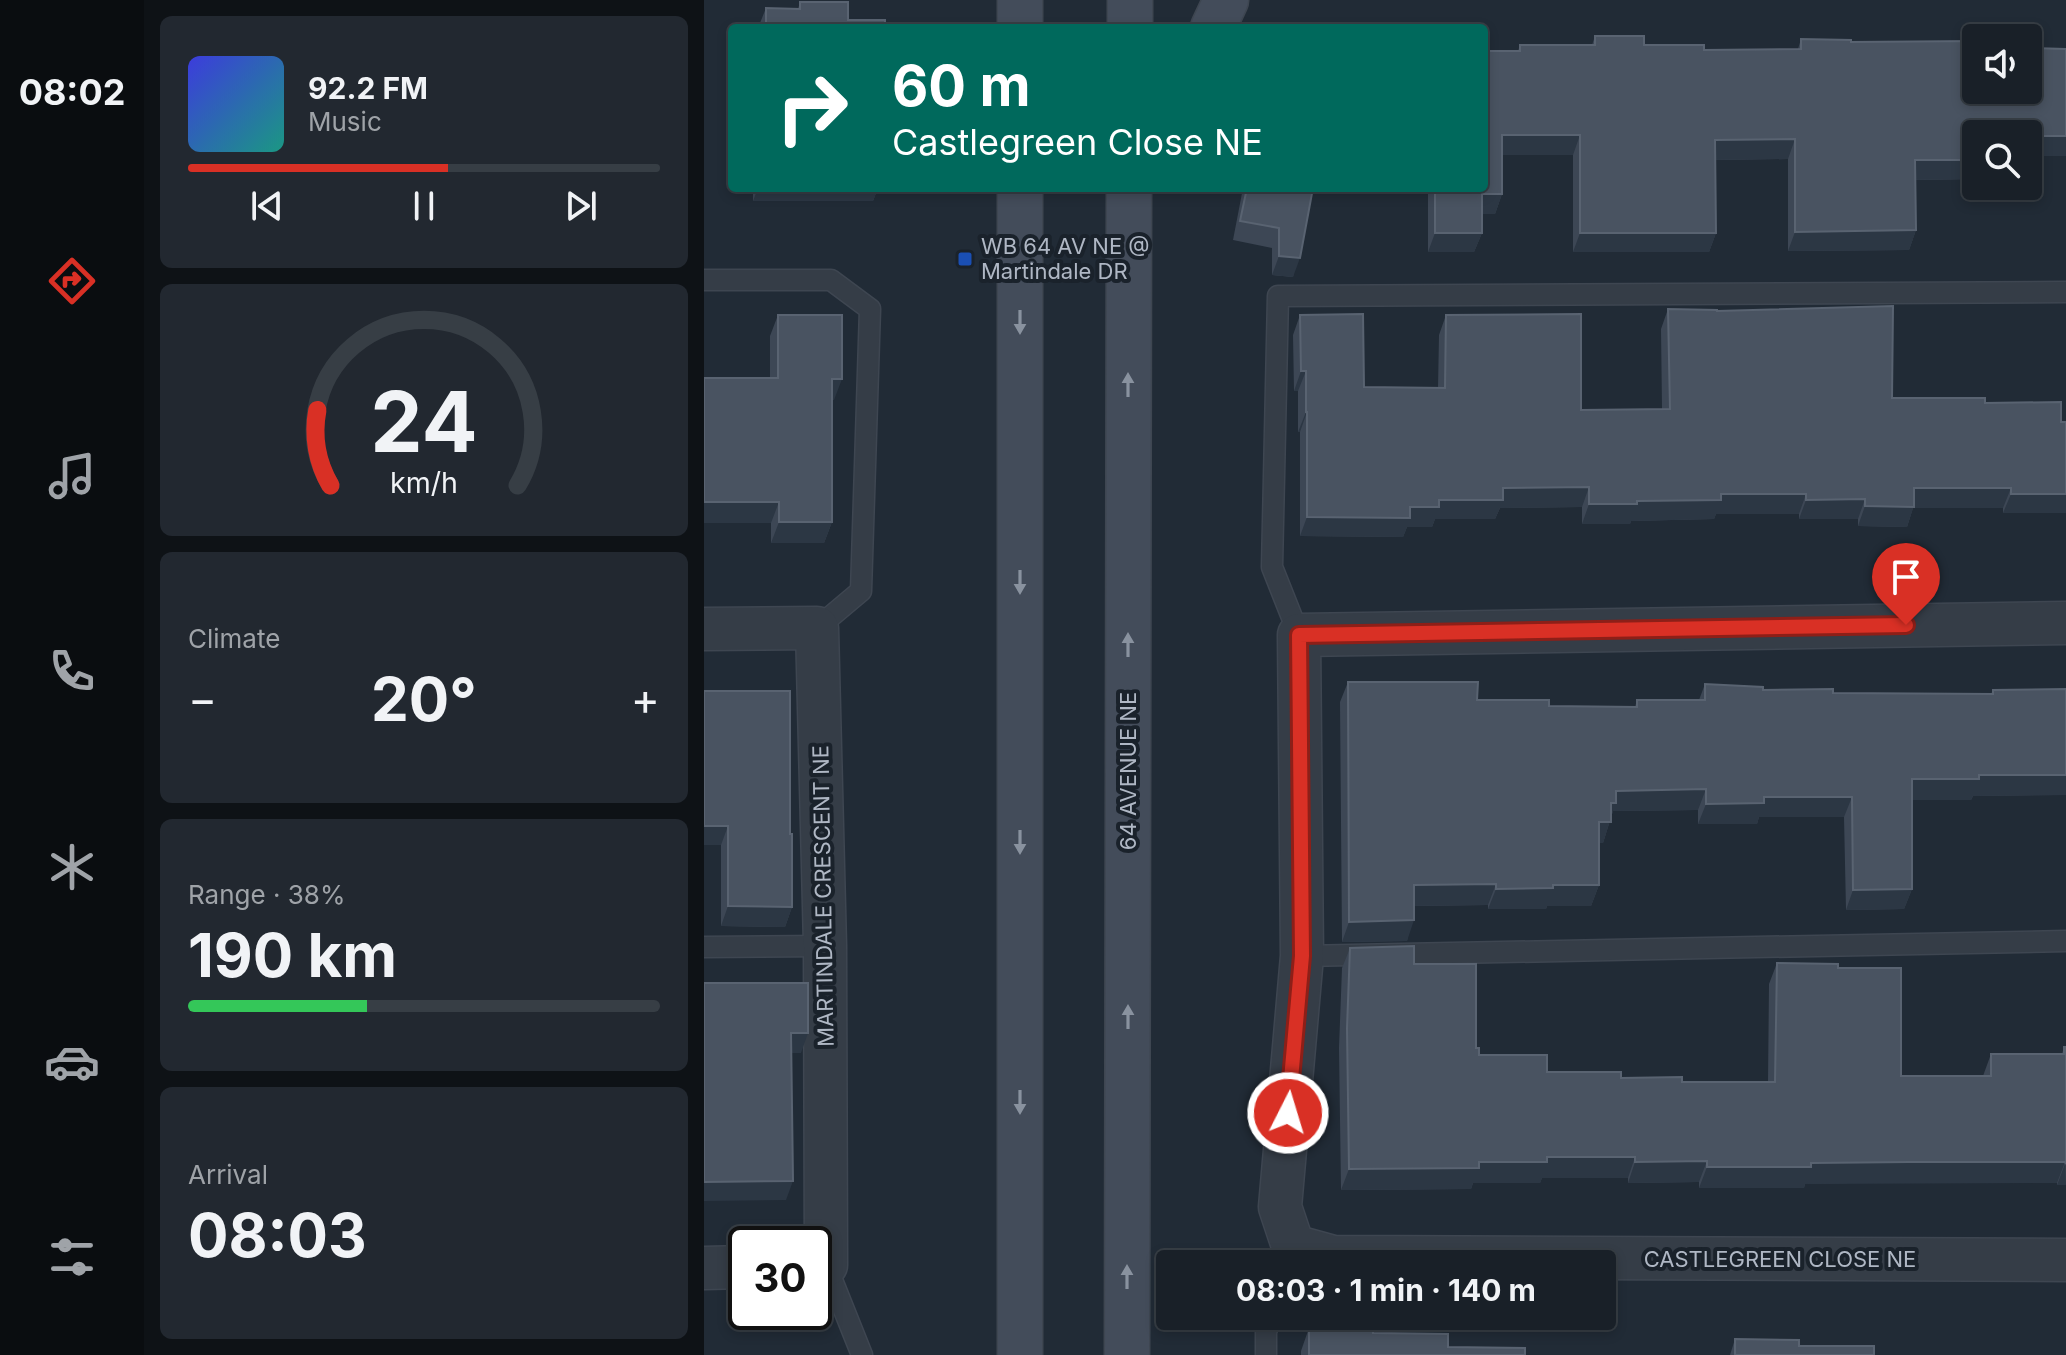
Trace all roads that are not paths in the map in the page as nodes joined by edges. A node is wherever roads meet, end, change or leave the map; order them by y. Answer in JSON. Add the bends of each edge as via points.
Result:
{"nodes":[{"id":1,"x":1020,"y":0,"type":"edge"},
{"id":2,"x":1130,"y":0,"type":"edge"},
{"id":3,"x":1226,"y":0,"type":"edge"},
{"id":4,"x":1020,"y":24,"type":"edge"},
{"id":5,"x":1130,"y":24,"type":"edge"},
{"id":6,"x":1215,"y":24,"type":"edge"},
{"id":7,"x":1020,"y":192,"type":"edge"},
{"id":8,"x":1129,"y":192,"type":"edge"},
{"id":9,"x":1159,"y":192,"type":"edge"},
{"id":10,"x":704,"y":280,"type":"edge"},
{"id":11,"x":2066,"y":292,"type":"edge"},
{"id":12,"x":1129,"y":301,"type":"junction"},
{"id":13,"x":2066,"y":623,"type":"edge"},
{"id":14,"x":817,"y":628,"type":"junction"},
{"id":15,"x":704,"y":629,"type":"edge"},
{"id":16,"x":1299,"y":635,"type":"junction"},
{"id":17,"x":2066,"y":941,"type":"edge"},
{"id":18,"x":825,"y":946,"type":"junction"},
{"id":19,"x":704,"y":947,"type":"edge"},
{"id":20,"x":1302,"y":956,"type":"junction"},
{"id":21,"x":821,"y":1226,"type":"edge"},
{"id":22,"x":1289,"y":1250,"type":"edge"},
{"id":23,"x":1616,"y":1258,"type":"edge"},
{"id":24,"x":2066,"y":1260,"type":"edge"},
{"id":25,"x":728,"y":1267,"type":"edge"},
{"id":26,"x":704,"y":1268,"type":"edge"},
{"id":27,"x":832,"y":1291,"type":"edge"},
{"id":28,"x":1267,"y":1330,"type":"edge"},
{"id":29,"x":862,"y":1355,"type":"edge"},
{"id":30,"x":1020,"y":1355,"type":"edge"},
{"id":31,"x":1127,"y":1355,"type":"edge"},
{"id":32,"x":1266,"y":1355,"type":"edge"}],
"edges":[{"from":1,"to":4,"type":"main road"},
{"from":2,"to":5,"type":"main road"},
{"from":3,"to":6,"type":"main road"},
{"from":7,"to":30,"type":"main road","one_way":true},
{"from":8,"to":12,"type":"main road","name":"64 AVENUE NE"},
{"from":9,"to":12,"type":"main road"},
{"from":10,"to":14,"type":"lane","via":[[831,280],[870,309],[861,591]]},
{"from":11,"to":16,"type":"lane","via":[[1278,296],[1272,567]]},
{"from":31,"to":12,"type":"main road","name":"64 AVENUE NE","one_way":true},
{"from":13,"to":16,"type":"street"},
{"from":14,"to":15,"type":"street"},
{"from":14,"to":18,"type":"street","name":"MARTINDALE CRESCENT NE"},
{"from":16,"to":20,"type":"street","name":"CASTLEGREEN CLOSE NE"},
{"from":17,"to":20,"type":"lane"},
{"from":18,"to":19,"type":"lane"},
{"from":18,"to":21,"type":"street","name":"MARTINDALE CRESCENT NE"},
{"from":20,"to":22,"type":"street","name":"CASTLEGREEN CLOSE NE","via":[[1280,1207]]},
{"from":23,"to":24,"type":"street","name":"CASTLEGREEN CLOSE NE"},
{"from":25,"to":26,"type":"street"},
{"from":27,"to":29,"type":"lane"},
{"from":28,"to":32,"type":"lane"}]}
